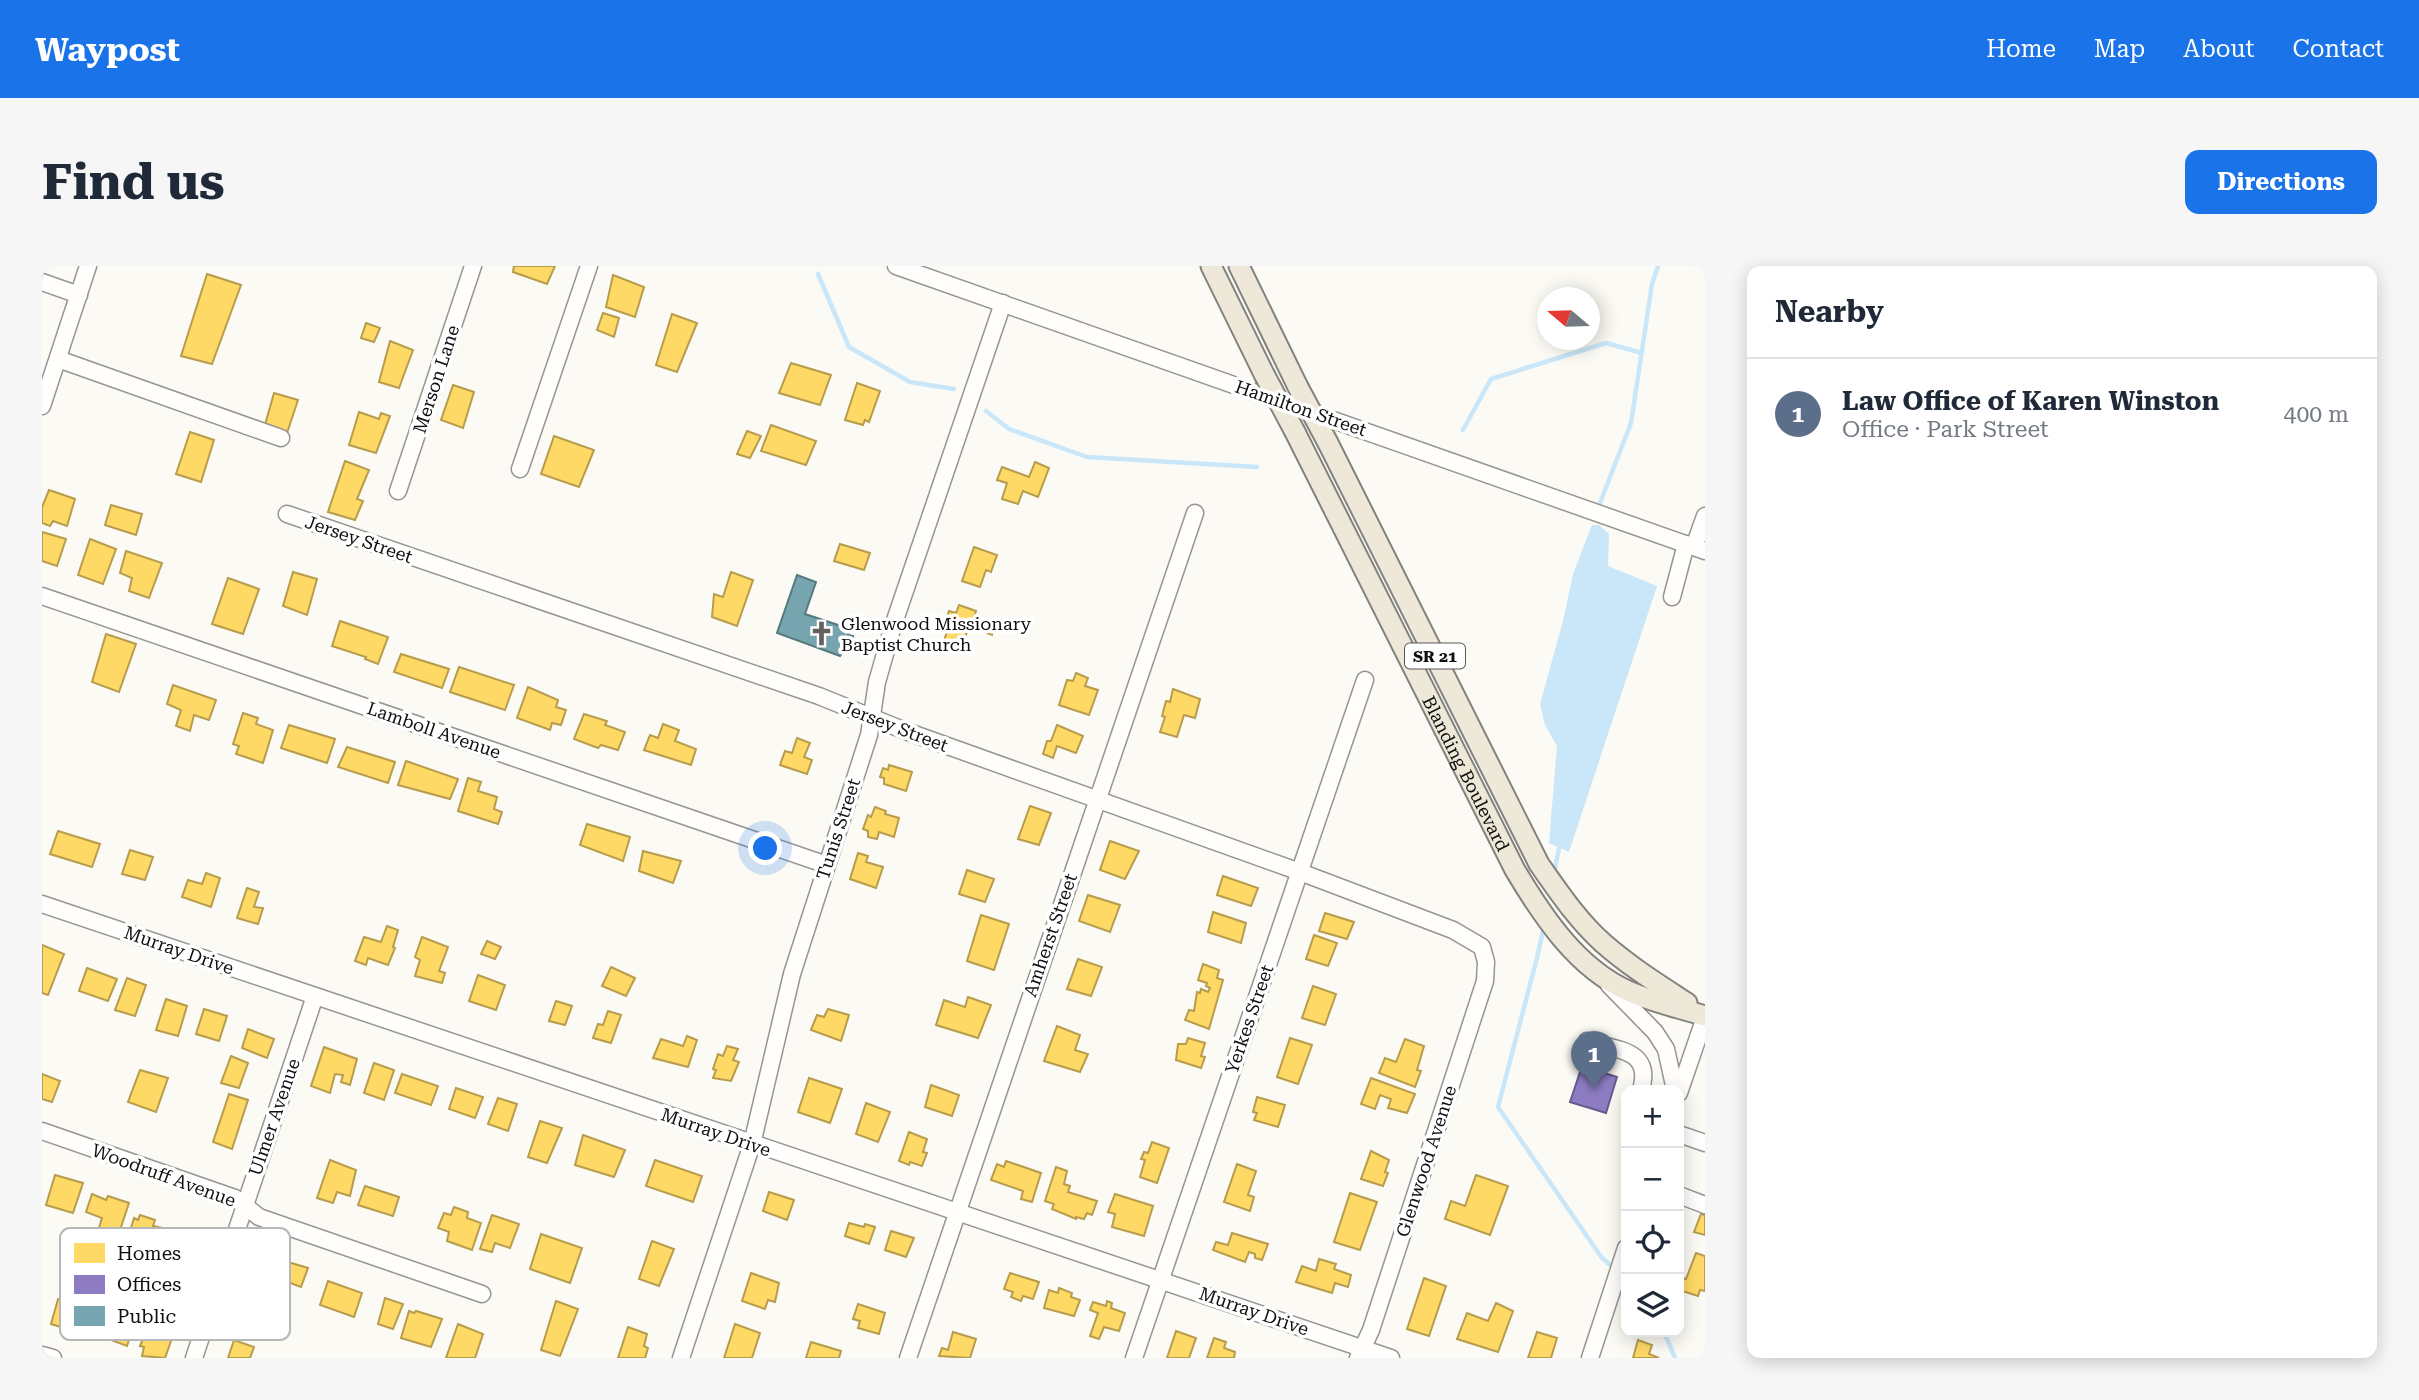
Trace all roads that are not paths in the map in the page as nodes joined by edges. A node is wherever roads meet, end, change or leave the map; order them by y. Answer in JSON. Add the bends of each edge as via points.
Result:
{"nodes":[{"id":1,"x":88,"y":266,"type":"edge"},
{"id":2,"x":473,"y":266,"type":"edge"},
{"id":3,"x":589,"y":266,"type":"edge"},
{"id":4,"x":896,"y":266,"type":"edge"},
{"id":5,"x":1211,"y":266,"type":"edge"},
{"id":6,"x":1239,"y":266,"type":"edge"},
{"id":7,"x":42,"y":282,"type":"edge"},
{"id":8,"x":79,"y":295,"type":"junction"},
{"id":9,"x":1003,"y":303,"type":"junction"},
{"id":10,"x":58,"y":359,"type":"junction"},
{"id":11,"x":42,"y":406,"type":"edge"},
{"id":12,"x":281,"y":438,"type":"dead end"},
{"id":13,"x":520,"y":469,"type":"dead end"},
{"id":14,"x":398,"y":491,"type":"dead end"},
{"id":15,"x":1195,"y":513,"type":"dead end"},
{"id":16,"x":287,"y":514,"type":"dead end"},
{"id":17,"x":1705,"y":516,"type":"edge"},
{"id":18,"x":1695,"y":547,"type":"edge"},
{"id":19,"x":42,"y":596,"type":"edge"},
{"id":20,"x":1672,"y":597,"type":"dead end"},
{"id":21,"x":1365,"y":680,"type":"dead end"},
{"id":22,"x":870,"y":717,"type":"junction"},
{"id":23,"x":1097,"y":799,"type":"junction"},
{"id":24,"x":827,"y":865,"type":"junction"},
{"id":25,"x":1300,"y":872,"type":"junction"},
{"id":26,"x":42,"y":904,"type":"edge"},
{"id":27,"x":1486,"y":962,"type":"joint"},
{"id":28,"x":1600,"y":976,"type":"junction"},
{"id":29,"x":315,"y":996,"type":"junction"},
{"id":30,"x":1705,"y":1017,"type":"edge"},
{"id":31,"x":1587,"y":1041,"type":"dead end"},
{"id":32,"x":1642,"y":1085,"type":"edge"},
{"id":33,"x":1676,"y":1085,"type":"edge"},
{"id":34,"x":1679,"y":1085,"type":"edge"},
{"id":35,"x":42,"y":1131,"type":"edge"},
{"id":36,"x":1684,"y":1136,"type":"edge"},
{"id":37,"x":1705,"y":1143,"type":"edge"},
{"id":38,"x":752,"y":1144,"type":"junction"},
{"id":39,"x":1684,"y":1197,"type":"edge"},
{"id":40,"x":244,"y":1205,"type":"junction"},
{"id":41,"x":1705,"y":1205,"type":"edge"},
{"id":42,"x":955,"y":1212,"type":"junction"},
{"id":43,"x":236,"y":1228,"type":"edge"},
{"id":44,"x":1621,"y":1265,"type":"edge"},
{"id":45,"x":1160,"y":1279,"type":"junction"},
{"id":46,"x":482,"y":1294,"type":"dead end"},
{"id":47,"x":200,"y":1340,"type":"edge"},
{"id":48,"x":1360,"y":1353,"type":"edge"},
{"id":49,"x":42,"y":1354,"type":"edge"},
{"id":50,"x":52,"y":1358,"type":"edge"},
{"id":51,"x":194,"y":1358,"type":"edge"},
{"id":52,"x":681,"y":1358,"type":"edge"},
{"id":53,"x":908,"y":1358,"type":"edge"},
{"id":54,"x":1134,"y":1358,"type":"edge"},
{"id":55,"x":1391,"y":1358,"type":"edge"},
{"id":56,"x":1590,"y":1358,"type":"edge"}],
"edges":[{"from":1,"to":8,"type":"street"},
{"from":2,"to":14,"type":"street","name":"Merson Lane"},
{"from":3,"to":13,"type":"street"},
{"from":4,"to":9,"type":"street","name":"Hamilton Street"},
{"from":5,"to":28,"type":"main road","name":"Blanding Boulevard","number":"SR 21","bridge":true,"via":[[1527,889],[1569,946]]},
{"from":6,"to":28,"type":"main road","name":"Blanding Boulevard","number":"SR 21","bridge":true,"via":[[1543,869],[1564,901],[1602,942],[1705,1016],[1628,992]]},
{"from":7,"to":8,"type":"street"},
{"from":8,"to":10,"type":"street"},
{"from":9,"to":18,"type":"street","name":"Hamilton Street"},
{"from":9,"to":22,"type":"street","name":"Tunis Street","via":[[893,626]]},
{"from":10,"to":11,"type":"street"},
{"from":10,"to":12,"type":"street"},
{"from":15,"to":23,"type":"street","name":"Amherst Street"},
{"from":16,"to":22,"type":"street","name":"Jersey Street"},
{"from":17,"to":18,"type":"street"},
{"from":18,"to":20,"type":"street"},
{"from":19,"to":24,"type":"street","name":"Lamboll Avenue"},
{"from":21,"to":25,"type":"street","name":"Yerkes Street"},
{"from":22,"to":23,"type":"street","name":"Jersey Street"},
{"from":22,"to":24,"type":"street","name":"Tunis Street","via":[[869,735]]},
{"from":23,"to":25,"type":"street","name":"Jersey Street"},
{"from":23,"to":42,"type":"street","name":"Amherst Street"},
{"from":24,"to":38,"type":"street","name":"Tunis Street","via":[[785,997]]},
{"from":25,"to":27,"type":"street","name":"Jersey Street","via":[[1471,939],[1482,947]]},
{"from":25,"to":45,"type":"street","name":"Yerkes Street"},
{"from":26,"to":29,"type":"street","name":"Murray Drive"},
{"from":27,"to":48,"type":"street","name":"Glenwood Avenue","via":[[1485,981]]},
{"from":28,"to":33,"type":"street","via":[[1661,1041]]},
{"from":29,"to":38,"type":"street","name":"Murray Drive"},
{"from":29,"to":40,"type":"street","name":"Ulmer Avenue"},
{"from":30,"to":34,"type":"street"},
{"from":31,"to":32,"type":"street","via":[[1633,1055],[1644,1070]]},
{"from":35,"to":40,"type":"street","name":"Woodruff Avenue"},
{"from":36,"to":37,"type":"street"},
{"from":38,"to":42,"type":"street","name":"Murray Drive"},
{"from":38,"to":52,"type":"street","name":"Tunis Street"},
{"from":39,"to":41,"type":"street"},
{"from":40,"to":43,"type":"street","name":"Ulmer Avenue"},
{"from":40,"to":46,"type":"street","name":"Woodruff Avenue","via":[[259,1217]]},
{"from":42,"to":45,"type":"street","name":"Murray Drive"},
{"from":42,"to":53,"type":"street","name":"Amherst Street"},
{"from":44,"to":56,"type":"street"},
{"from":45,"to":48,"type":"street","name":"Murray Drive"},
{"from":45,"to":54,"type":"street","name":"Yerkes Street"},
{"from":47,"to":51,"type":"street","name":"Ulmer Avenue"},
{"from":48,"to":55,"type":"street","name":"Murray Drive"},
{"from":49,"to":50,"type":"street"}]}
